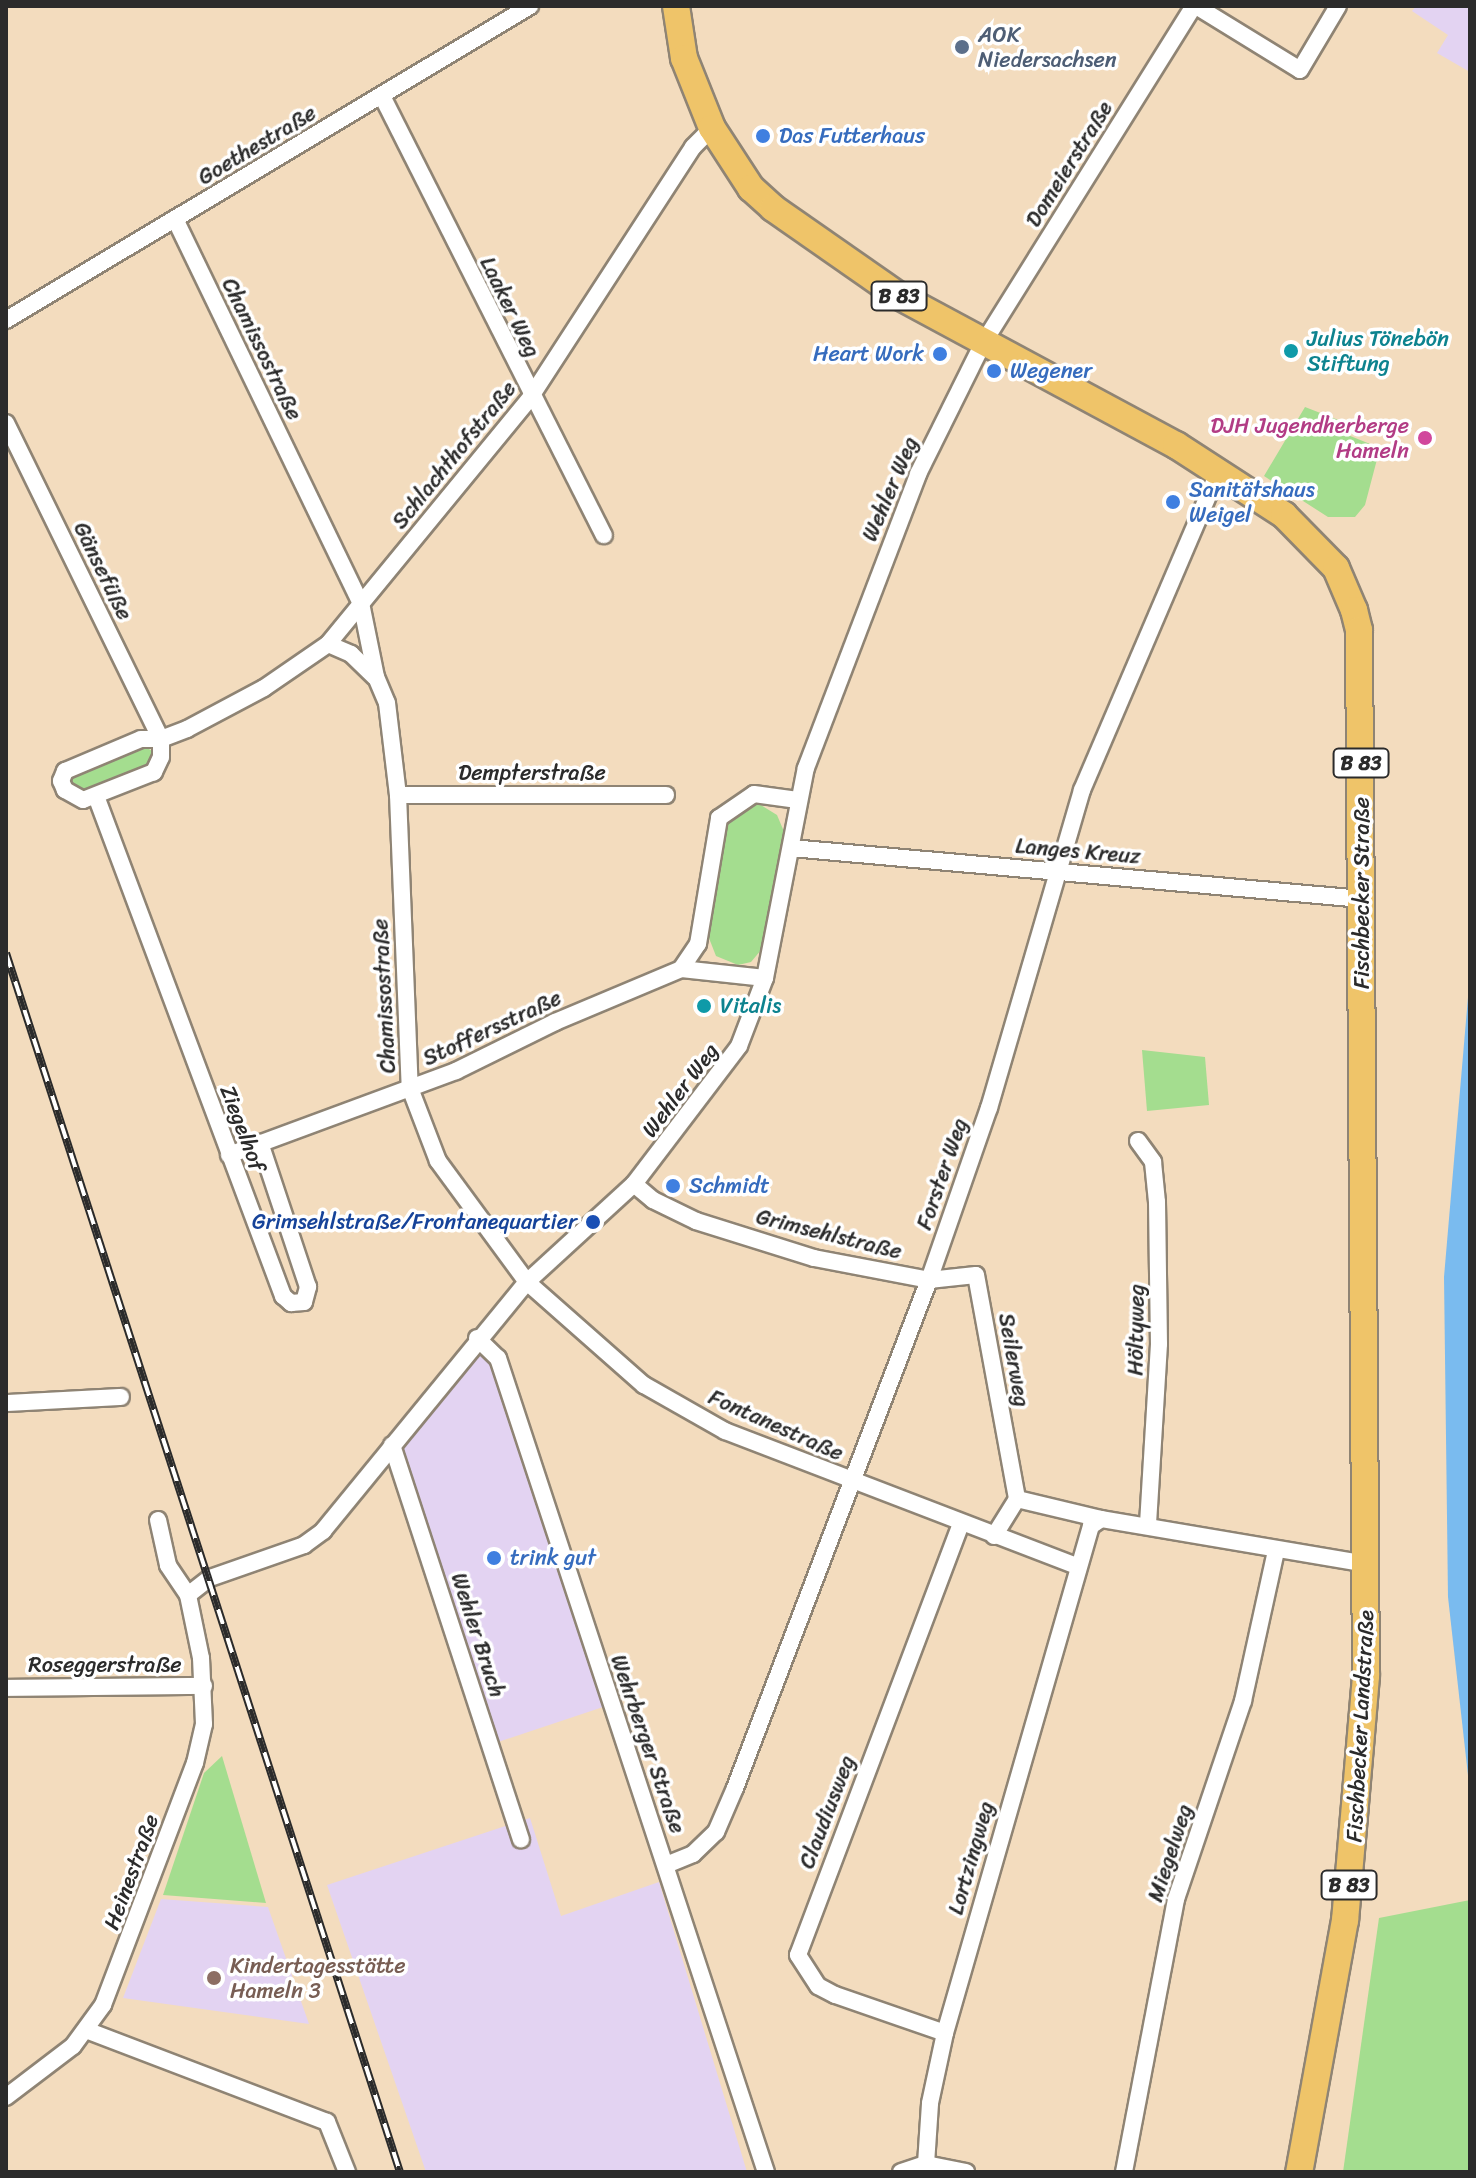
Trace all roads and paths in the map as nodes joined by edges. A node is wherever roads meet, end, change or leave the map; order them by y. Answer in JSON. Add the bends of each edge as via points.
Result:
{"nodes":[{"id":1,"x":530,"y":6,"type":"edge"},
{"id":2,"x":676,"y":6,"type":"edge"},
{"id":3,"x":1195,"y":6,"type":"edge"},
{"id":4,"x":1338,"y":6,"type":"edge"},
{"id":5,"x":382,"y":96,"type":"junction"},
{"id":6,"x":712,"y":128,"type":"junction"},
{"id":7,"x":175,"y":219,"type":"junction"},
{"id":8,"x":6,"y":320,"type":"edge"},
{"id":9,"x":982,"y":345,"type":"junction"},
{"id":10,"x":530,"y":398,"type":"junction"},
{"id":11,"x":6,"y":423,"type":"edge"},
{"id":12,"x":1219,"y":471,"type":"junction"},
{"id":13,"x":604,"y":535,"type":"dead end"},
{"id":14,"x":361,"y":603,"type":"junction"},
{"id":15,"x":328,"y":644,"type":"junction"},
{"id":16,"x":376,"y":677,"type":"junction"},
{"id":17,"x":161,"y":739,"type":"junction"},
{"id":18,"x":398,"y":795,"type":"junction"},
{"id":19,"x":666,"y":795,"type":"dead end"},
{"id":20,"x":96,"y":796,"type":"junction"},
{"id":21,"x":798,"y":800,"type":"junction"},
{"id":22,"x":791,"y":848,"type":"junction"},
{"id":23,"x":1061,"y":872,"type":"junction"},
{"id":24,"x":1362,"y":899,"type":"junction"},
{"id":25,"x":681,"y":969,"type":"junction"},
{"id":26,"x":765,"y":978,"type":"junction"},
{"id":27,"x":410,"y":1088,"type":"junction"},
{"id":28,"x":1138,"y":1141,"type":"dead end"},
{"id":29,"x":260,"y":1143,"type":"junction"},
{"id":30,"x":229,"y":1155,"type":"junction"},
{"id":31,"x":634,"y":1184,"type":"junction"},
{"id":32,"x":929,"y":1280,"type":"junction"},
{"id":33,"x":527,"y":1282,"type":"junction"},
{"id":34,"x":477,"y":1338,"type":"junction"},
{"id":35,"x":121,"y":1397,"type":"dead end"},
{"id":36,"x":6,"y":1403,"type":"edge"},
{"id":37,"x":392,"y":1445,"type":"junction"},
{"id":38,"x":854,"y":1482,"type":"junction"},
{"id":39,"x":1017,"y":1499,"type":"junction"},
{"id":40,"x":1101,"y":1519,"type":"junction"},
{"id":41,"x":158,"y":1520,"type":"dead end"},
{"id":42,"x":961,"y":1524,"type":"junction"},
{"id":43,"x":1148,"y":1526,"type":"junction"},
{"id":44,"x":994,"y":1536,"type":"junction"},
{"id":45,"x":1276,"y":1551,"type":"junction"},
{"id":46,"x":1367,"y":1564,"type":"junction"},
{"id":47,"x":1076,"y":1566,"type":"junction"},
{"id":48,"x":188,"y":1595,"type":"junction"},
{"id":49,"x":204,"y":1686,"type":"junction"},
{"id":50,"x":6,"y":1688,"type":"edge"},
{"id":51,"x":521,"y":1839,"type":"dead end"},
{"id":52,"x":666,"y":1865,"type":"junction"},
{"id":53,"x":86,"y":2030,"type":"junction"},
{"id":54,"x":945,"y":2033,"type":"junction"},
{"id":55,"x":6,"y":2097,"type":"edge"},
{"id":56,"x":926,"y":2164,"type":"junction"},
{"id":57,"x":347,"y":2172,"type":"edge"},
{"id":58,"x":766,"y":2172,"type":"edge"},
{"id":59,"x":901,"y":2172,"type":"edge"},
{"id":60,"x":966,"y":2172,"type":"edge"},
{"id":61,"x":1124,"y":2172,"type":"edge"},
{"id":62,"x":1299,"y":2172,"type":"edge"}],
"edges":[{"from":1,"to":5,"type":"street","name":"Goethestraße"},
{"from":2,"to":6,"type":"main road","number":"B 83","via":[[684,58]]},
{"from":3,"to":4,"type":"street","via":[[1300,70]]},
{"from":3,"to":9,"type":"street","name":"Domeierstraße"},
{"from":5,"to":7,"type":"street","name":"Goethestraße"},
{"from":5,"to":10,"type":"street","name":"Laaker Weg"},
{"from":6,"to":9,"type":"main road","name":"Fischbecker Straße","number":"B 83","via":[[751,188],[784,217],[864,274]]},
{"from":6,"to":10,"type":"street","name":"Schlachthofstraße","via":[[693,147]]},
{"from":7,"to":8,"type":"street","name":"Goethestraße"},
{"from":7,"to":14,"type":"street","name":"Chamissostraße"},
{"from":9,"to":12,"type":"main road","name":"Fischbecker Straße","number":"B 83"},
{"from":9,"to":21,"type":"street","name":"Wehler Weg","via":[[918,474],[816,738]]},
{"from":10,"to":13,"type":"street","name":"Laaker Weg"},
{"from":10,"to":14,"type":"street","name":"Schlachthofstraße"},
{"from":11,"to":17,"type":"street","name":"Gänsefüße"},
{"from":12,"to":23,"type":"street","name":"Forster Weg","via":[[1113,708],[1082,790]]},
{"from":12,"to":24,"type":"main road","name":"Fischbecker Straße","number":"B 83","via":[[1306,533],[1347,587],[1359,630]]},
{"from":14,"to":15,"type":"street","name":"Schlachthofstraße"},
{"from":14,"to":16,"type":"street","name":"Chamissostraße"},
{"from":15,"to":16,"type":"street","via":[[351,654]]},
{"from":15,"to":17,"type":"street","name":"Schlachthofstraße","via":[[264,688]]},
{"from":16,"to":18,"type":"street","name":"Chamissostraße","via":[[387,703]]},
{"from":17,"to":20,"type":"street","via":[[154,772]]},
{"from":17,"to":20,"type":"street","via":[[141,739],[65,771],[61,781],[73,799]]},
{"from":18,"to":19,"type":"street","name":"Dempterstraße"},
{"from":18,"to":27,"type":"street","name":"Chamissostraße"},
{"from":20,"to":30,"type":"street","name":"Ziegelhof"},
{"from":21,"to":22,"type":"street","name":"Wehler Weg"},
{"from":21,"to":25,"type":"street","via":[[754,794],[719,818],[698,944]]},
{"from":22,"to":23,"type":"street","name":"Langes Kreuz"},
{"from":22,"to":26,"type":"street","name":"Wehler Weg"},
{"from":23,"to":24,"type":"street","name":"Langes Kreuz"},
{"from":23,"to":32,"type":"street","name":"Forster Weg"},
{"from":24,"to":46,"type":"main road","name":"Fischbecker Straße","number":"B 83"},
{"from":25,"to":26,"type":"street"},
{"from":25,"to":27,"type":"street","name":"Stoffersstraße"},
{"from":26,"to":31,"type":"street","name":"Wehler Weg","via":[[739,1046]]},
{"from":27,"to":29,"type":"street","name":"Stoffersstraße"},
{"from":27,"to":33,"type":"street","name":"Chamissostraße","via":[[438,1161]]},
{"from":28,"to":43,"type":"street","name":"Höltyweg","via":[[1153,1162],[1157,1202],[1159,1344]]},
{"from":29,"to":30,"type":"street","name":"Stoffersstraße"},
{"from":29,"to":30,"type":"street","name":"Ziegelhof","via":[[308,1287],[304,1302],[291,1303],[283,1296]]},
{"from":31,"to":32,"type":"street","name":"Grimsehlstraße","via":[[653,1200],[696,1221],[814,1258]]},
{"from":31,"to":33,"type":"street","name":"Wehler Weg"},
{"from":32,"to":38,"type":"street","name":"Forster Weg"},
{"from":32,"to":39,"type":"street","name":"Seilerweg","via":[[976,1275]]},
{"from":33,"to":34,"type":"street","name":"Wehler Weg"},
{"from":33,"to":38,"type":"street","name":"Fontanestraße","via":[[644,1385],[725,1431]]},
{"from":34,"to":37,"type":"street","name":"Wehler Weg"},
{"from":34,"to":52,"type":"street","name":"Wehrberger Straße","via":[[498,1358]]},
{"from":35,"to":36,"type":"street"},
{"from":37,"to":48,"type":"street","name":"Wehler Weg","via":[[339,1513],[304,1545],[223,1572]]},
{"from":37,"to":51,"type":"street","name":"Wehler Bruch"},
{"from":38,"to":42,"type":"street","name":"Fontanestraße"},
{"from":38,"to":52,"type":"street","name":"Forster Weg","via":[[716,1832],[693,1854]]},
{"from":39,"to":40,"type":"street"},
{"from":39,"to":44,"type":"street"},
{"from":40,"to":43,"type":"street"},
{"from":40,"to":47,"type":"street","via":[[1091,1526]]},
{"from":41,"to":48,"type":"street","via":[[168,1565]]},
{"from":42,"to":44,"type":"street","name":"Fontanestraße"},
{"from":42,"to":54,"type":"street","name":"Claudiusweg","via":[[798,1955],[818,1986]]},
{"from":43,"to":45,"type":"street"},
{"from":44,"to":47,"type":"street","name":"Fontanestraße"},
{"from":45,"to":46,"type":"street"},
{"from":45,"to":61,"type":"street","name":"Miegelweg","via":[[1243,1701],[1176,1899]]},
{"from":46,"to":62,"type":"main road","name":"Fischbecker Landstraße","number":"B 83","via":[[1356,1830]]},
{"from":47,"to":54,"type":"street","name":"Lortzingweg"},
{"from":48,"to":49,"type":"street","name":"Heinestraße"},
{"from":49,"to":50,"type":"street","name":"Roseggerstraße"},
{"from":49,"to":53,"type":"street","name":"Heinestraße","via":[[204,1724],[195,1763],[114,1982]]},
{"from":52,"to":58,"type":"street","name":"Wehrberger Straße"},
{"from":53,"to":55,"type":"street","name":"Heinestraße","via":[[57,2061]]},
{"from":53,"to":57,"type":"street","via":[[327,2122]]},
{"from":54,"to":56,"type":"street","name":"Lortzingweg","via":[[930,2103]]},
{"from":56,"to":59,"type":"street"},
{"from":56,"to":60,"type":"street"}]}
